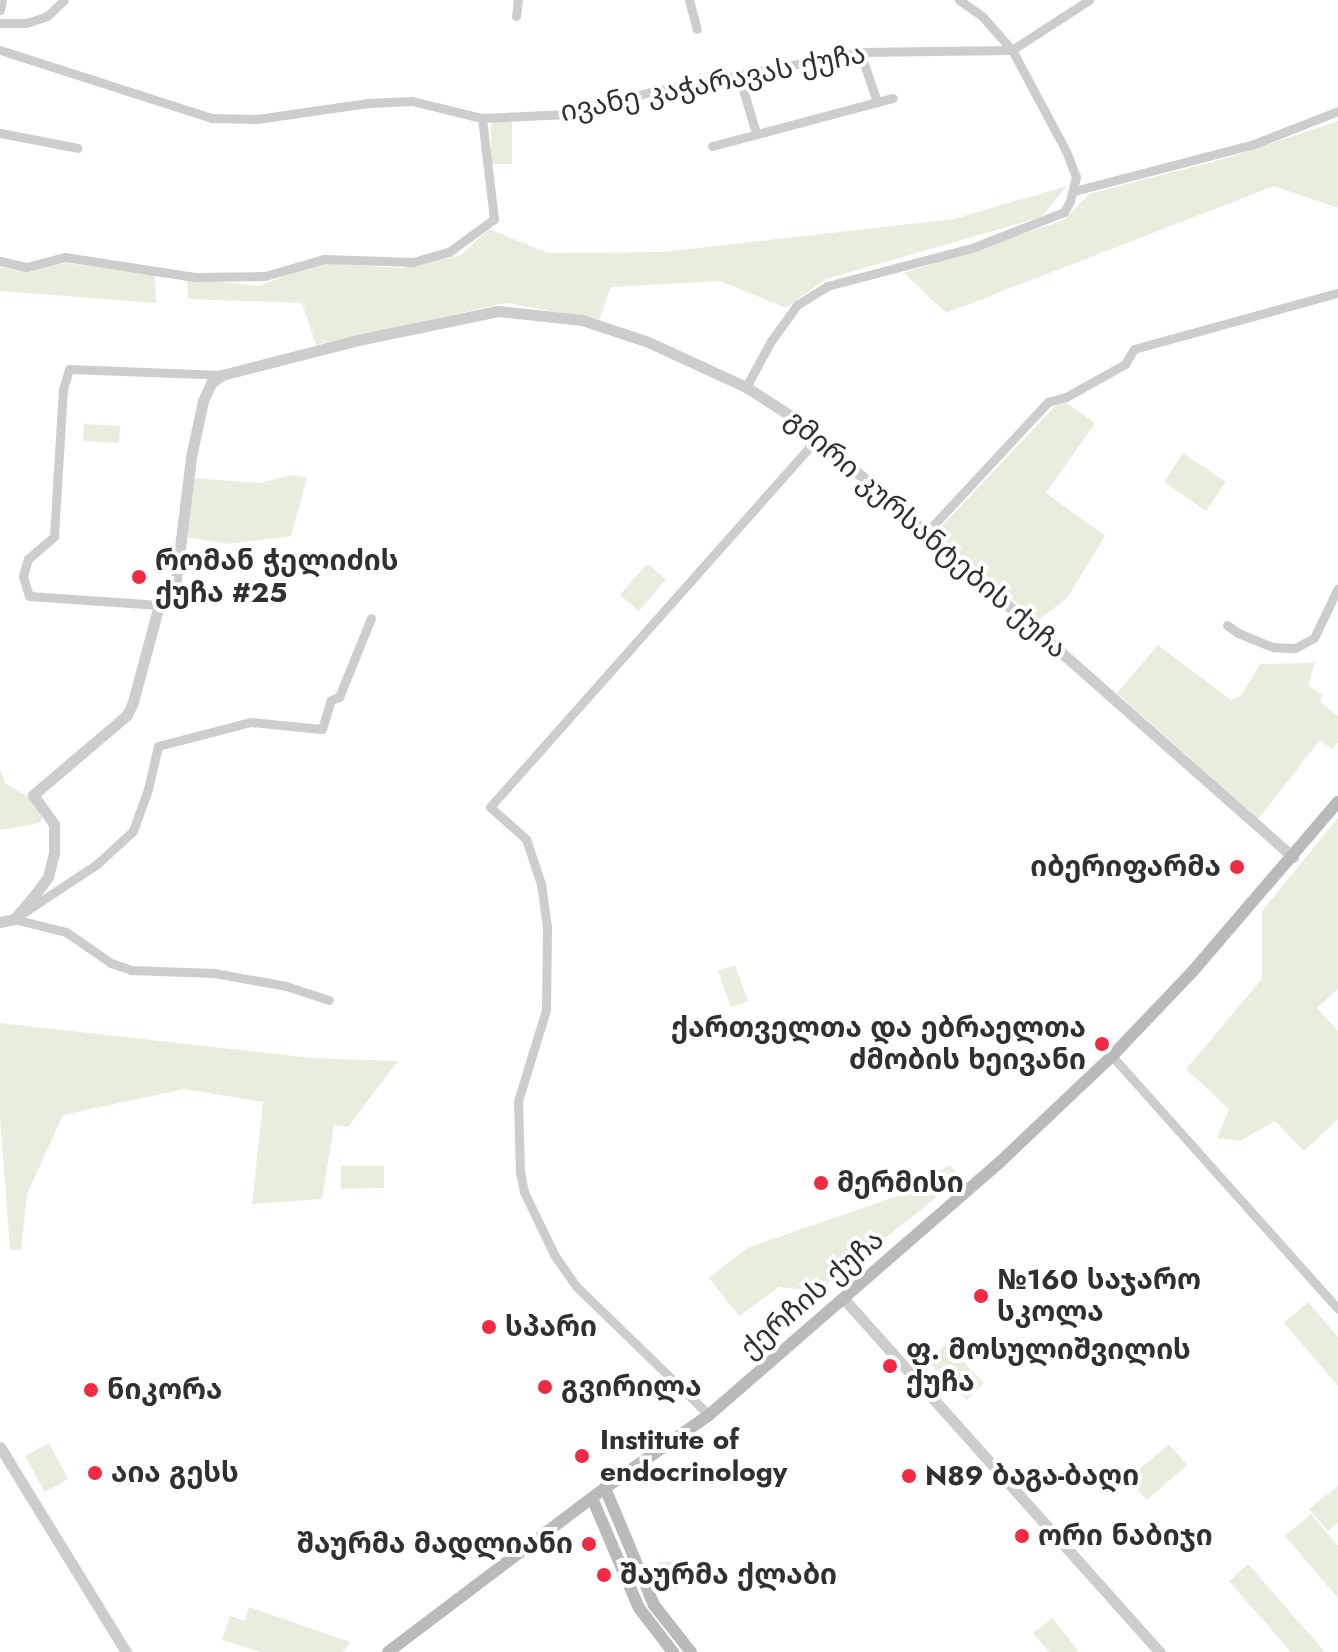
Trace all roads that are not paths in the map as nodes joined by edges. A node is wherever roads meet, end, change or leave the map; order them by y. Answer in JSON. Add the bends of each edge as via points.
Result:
{"nodes":[{"id":1,"x":2,"y":0,"type":"edge"},
{"id":2,"x":64,"y":0,"type":"edge"},
{"id":3,"x":518,"y":0,"type":"edge"},
{"id":4,"x":689,"y":0,"type":"edge"},
{"id":5,"x":959,"y":0,"type":"edge"},
{"id":6,"x":1089,"y":0,"type":"edge"},
{"id":7,"x":0,"y":10,"type":"edge"},
{"id":8,"x":516,"y":16,"type":"dead end"},
{"id":9,"x":0,"y":23,"type":"edge"},
{"id":10,"x":697,"y":29,"type":"dead end"},
{"id":11,"x":0,"y":50,"type":"edge"},
{"id":12,"x":1012,"y":50,"type":"junction"},
{"id":13,"x":860,"y":52,"type":"junction"},
{"id":14,"x":739,"y":76,"type":"junction"},
{"id":15,"x":893,"y":98,"type":"dead end"},
{"id":16,"x":877,"y":102,"type":"junction"},
{"id":17,"x":1338,"y":111,"type":"edge"},
{"id":18,"x":482,"y":118,"type":"junction"},
{"id":19,"x":0,"y":133,"type":"edge"},
{"id":20,"x":756,"y":133,"type":"junction"},
{"id":21,"x":712,"y":146,"type":"dead end"},
{"id":22,"x":78,"y":148,"type":"dead end"},
{"id":23,"x":1074,"y":191,"type":"junction"},
{"id":24,"x":0,"y":261,"type":"edge"},
{"id":25,"x":1338,"y":293,"type":"edge"},
{"id":26,"x":1326,"y":296,"type":"junction"},
{"id":27,"x":1338,"y":305,"type":"edge"},
{"id":28,"x":222,"y":375,"type":"junction"},
{"id":29,"x":746,"y":387,"type":"junction"},
{"id":30,"x":819,"y":436,"type":"junction"},
{"id":31,"x":927,"y":532,"type":"junction"},
{"id":32,"x":1338,"y":588,"type":"edge"},
{"id":33,"x":159,"y":605,"type":"junction"},
{"id":34,"x":371,"y":618,"type":"dead end"},
{"id":35,"x":1227,"y":625,"type":"dead end"},
{"id":36,"x":1338,"y":802,"type":"edge"},
{"id":37,"x":1293,"y":857,"type":"junction"},
{"id":38,"x":14,"y":919,"type":"junction"},
{"id":39,"x":0,"y":922,"type":"edge"},
{"id":40,"x":329,"y":1000,"type":"dead end"},
{"id":41,"x":1112,"y":1056,"type":"junction"},
{"id":42,"x":844,"y":1299,"type":"junction"},
{"id":43,"x":1338,"y":1309,"type":"edge"},
{"id":44,"x":709,"y":1415,"type":"junction"},
{"id":45,"x":0,"y":1447,"type":"edge"},
{"id":46,"x":605,"y":1488,"type":"junction"},
{"id":47,"x":592,"y":1498,"type":"junction"},
{"id":48,"x":628,"y":1542,"type":"junction"},
{"id":49,"x":614,"y":1548,"type":"junction"},
{"id":50,"x":675,"y":1648,"type":"edge"},
{"id":51,"x":126,"y":1652,"type":"edge"},
{"id":52,"x":388,"y":1652,"type":"edge"},
{"id":53,"x":691,"y":1652,"type":"edge"},
{"id":54,"x":1160,"y":1652,"type":"edge"}],
"edges":[{"from":1,"to":7,"type":"street"},
{"from":2,"to":9,"type":"street","via":[[47,16]]},
{"from":3,"to":8,"type":"street"},
{"from":4,"to":10,"type":"street"},
{"from":5,"to":12,"type":"street","via":[[982,16]]},
{"from":6,"to":12,"type":"street"},
{"from":11,"to":18,"type":"street","name":"ივანე კაჭარავას ქუჩა","via":[[212,118],[257,119],[412,101]]},
{"from":12,"to":13,"type":"street","name":"ივანე კაჭარავას ქუჩა"},
{"from":12,"to":23,"type":"street","via":[[1066,151],[1076,177]]},
{"from":13,"to":14,"type":"street","name":"ივანე კაჭარავას ქუჩა"},
{"from":13,"to":16,"type":"street"},
{"from":14,"to":18,"type":"street","name":"ივანე კაჭარავას ქუჩა","via":[[650,92],[581,112]]},
{"from":14,"to":20,"type":"street"},
{"from":15,"to":16,"type":"street"},
{"from":16,"to":20,"type":"street"},
{"from":17,"to":23,"type":"street","via":[[1254,144]]},
{"from":18,"to":24,"type":"street","via":[[494,219],[449,252],[413,262],[324,259],[265,276],[194,277],[65,257],[26,267]]},
{"from":19,"to":22,"type":"street"},
{"from":20,"to":21,"type":"street"},
{"from":23,"to":29,"type":"street","via":[[1064,212],[972,248],[827,286],[797,305]]},
{"from":25,"to":26,"type":"street"},
{"from":26,"to":27,"type":"street"},
{"from":26,"to":31,"type":"street","via":[[1134,349],[1125,364],[1048,402]]},
{"from":28,"to":29,"type":"street","name":"გმირი კურსანტების ქუჩა","via":[[358,340],[511,312],[582,320],[646,341]]},
{"from":28,"to":33,"type":"street","via":[[211,383],[203,401],[176,580]]},
{"from":28,"to":33,"type":"street","via":[[69,369],[63,389],[54,536],[28,559],[23,576],[29,596]]},
{"from":29,"to":30,"type":"street","name":"გმირი კურსანტების ქუჩა"},
{"from":30,"to":31,"type":"street","name":"გმირი კურსანტების ქუჩა"},
{"from":30,"to":44,"type":"street","via":[[490,807],[526,839],[541,884],[547,927],[546,1010],[518,1101],[524,1192],[576,1286]]},
{"from":31,"to":37,"type":"street","name":"გმირი კურსანტების ქუჩა"},
{"from":32,"to":35,"type":"street","via":[[1314,638],[1295,648],[1273,647]]},
{"from":33,"to":38,"type":"street","via":[[127,715],[33,795],[54,824],[54,853],[48,877]]},
{"from":34,"to":38,"type":"street","via":[[322,729],[250,722],[158,746],[133,831],[97,864]]},
{"from":36,"to":37,"type":"main road","name":"ქერჩის ქუჩა"},
{"from":37,"to":41,"type":"main road","name":"ქერჩის ქუჩა"},
{"from":38,"to":39,"type":"street"},
{"from":38,"to":40,"type":"street","via":[[66,932],[111,963],[131,970],[214,973]]},
{"from":41,"to":42,"type":"main road","name":"ქერჩის ქუჩა"},
{"from":41,"to":43,"type":"street"},
{"from":42,"to":44,"type":"main road","name":"ქერჩის ქუჩა"},
{"from":42,"to":54,"type":"street"},
{"from":44,"to":46,"type":"main road","name":"ქერჩის ქუჩა"},
{"from":45,"to":51,"type":"street"},
{"from":46,"to":47,"type":"main road","name":"ქერჩის ქუჩა"},
{"from":46,"to":48,"type":"main road"},
{"from":47,"to":49,"type":"main road"},
{"from":47,"to":52,"type":"main road","name":"ქერჩის ქუჩა"},
{"from":48,"to":49,"type":"main road"},
{"from":48,"to":50,"type":"main road"},
{"from":49,"to":50,"type":"main road","via":[[639,1608]]},
{"from":50,"to":53,"type":"main road"}]}
